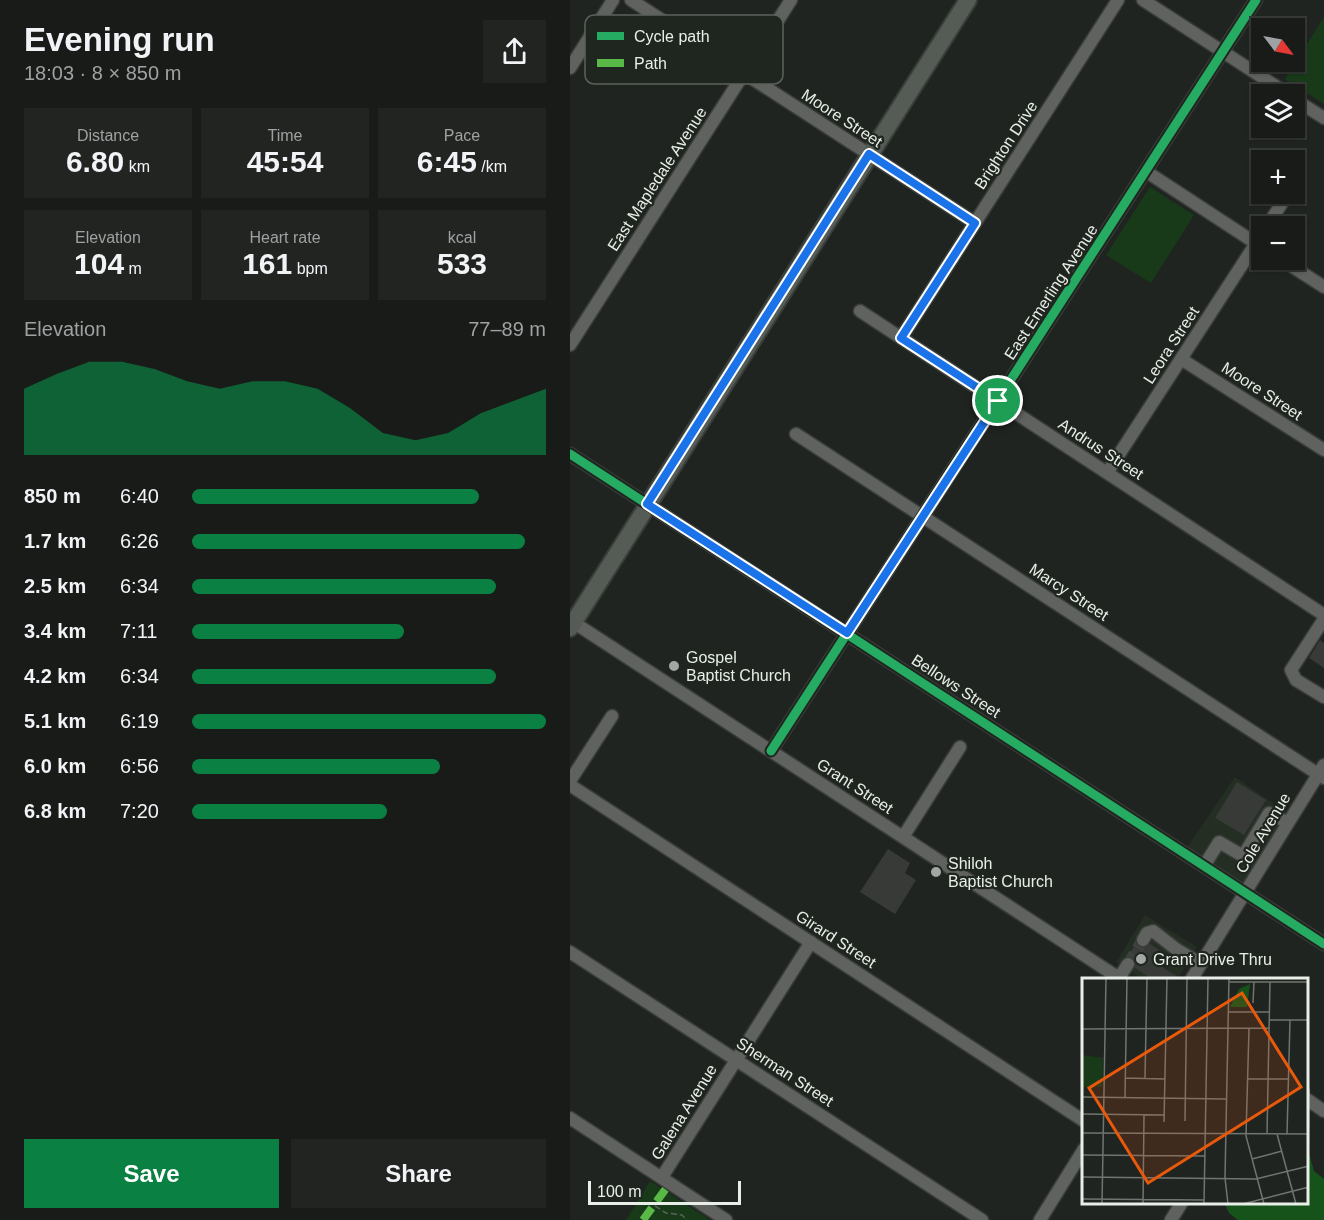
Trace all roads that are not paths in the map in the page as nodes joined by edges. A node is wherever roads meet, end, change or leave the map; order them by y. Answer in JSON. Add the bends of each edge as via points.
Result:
{"nodes":[{"id":1,"x":613,"y":0,"type":"edge"},
{"id":2,"x":631,"y":0,"type":"edge"},
{"id":3,"x":791,"y":0,"type":"edge"},
{"id":4,"x":968,"y":0,"type":"edge"},
{"id":5,"x":1118,"y":0,"type":"edge"},
{"id":6,"x":1143,"y":0,"type":"edge"},
{"id":7,"x":1256,"y":0,"type":"edge"},
{"id":8,"x":604,"y":15,"type":"edge"},
{"id":9,"x":654,"y":15,"type":"edge"},
{"id":10,"x":781,"y":15,"type":"edge"},
{"id":11,"x":585,"y":44,"type":"edge"},
{"id":12,"x":1223,"y":53,"type":"junction"},
{"id":13,"x":570,"y":68,"type":"edge"},
{"id":14,"x":738,"y":84,"type":"edge"},
{"id":15,"x":760,"y":84,"type":"edge"},
{"id":16,"x":1272,"y":84,"type":"edge"},
{"id":17,"x":1305,"y":106,"type":"edge"},
{"id":18,"x":1324,"y":118,"type":"edge"},
{"id":19,"x":869,"y":154,"type":"junction"},
{"id":20,"x":1147,"y":172,"type":"junction"},
{"id":21,"x":975,"y":223,"type":"junction"},
{"id":22,"x":1251,"y":236,"type":"edge"},
{"id":23,"x":1251,"y":256,"type":"edge"},
{"id":24,"x":1298,"y":270,"type":"edge"},
{"id":25,"x":1324,"y":287,"type":"edge"},
{"id":26,"x":860,"y":311,"type":"dead end"},
{"id":27,"x":901,"y":338,"type":"junction"},
{"id":28,"x":570,"y":345,"type":"edge"},
{"id":29,"x":1182,"y":359,"type":"junction"},
{"id":30,"x":998,"y":401,"type":"junction"},
{"id":31,"x":796,"y":434,"type":"dead end"},
{"id":32,"x":1324,"y":450,"type":"edge"},
{"id":33,"x":570,"y":454,"type":"edge"},
{"id":34,"x":1107,"y":472,"type":"junction"},
{"id":35,"x":647,"y":504,"type":"junction"},
{"id":36,"x":924,"y":516,"type":"junction"},
{"id":37,"x":1324,"y":617,"type":"edge"},
{"id":38,"x":571,"y":623,"type":"edge"},
{"id":39,"x":847,"y":633,"type":"junction"},
{"id":40,"x":1324,"y":697,"type":"edge"},
{"id":41,"x":612,"y":716,"type":"dead end"},
{"id":42,"x":960,"y":747,"type":"dead end"},
{"id":43,"x":771,"y":751,"type":"junction"},
{"id":44,"x":1322,"y":772,"type":"edge"},
{"id":45,"x":570,"y":783,"type":"edge"},
{"id":46,"x":1288,"y":824,"type":"junction"},
{"id":47,"x":903,"y":837,"type":"junction"},
{"id":48,"x":1204,"y":866,"type":"junction"},
{"id":49,"x":1246,"y":893,"type":"junction"},
{"id":50,"x":1143,"y":940,"type":"dead end"},
{"id":51,"x":811,"y":942,"type":"junction"},
{"id":52,"x":1324,"y":944,"type":"edge"},
{"id":53,"x":570,"y":952,"type":"edge"},
{"id":54,"x":1128,"y":964,"type":"tunnel mouth"},
{"id":55,"x":1201,"y":964,"type":"junction"},
{"id":56,"x":1118,"y":978,"type":"edge"},
{"id":57,"x":1121,"y":978,"type":"edge"},
{"id":58,"x":1192,"y":978,"type":"edge"},
{"id":59,"x":736,"y":1060,"type":"junction"},
{"id":60,"x":1309,"y":1102,"type":"edge"},
{"id":61,"x":1324,"y":1111,"type":"edge"},
{"id":62,"x":570,"y":1118,"type":"edge"},
{"id":63,"x":1082,"y":1120,"type":"edge"},
{"id":64,"x":1082,"y":1152,"type":"edge"},
{"id":65,"x":662,"y":1177,"type":"junction"},
{"id":66,"x":1180,"y":1205,"type":"edge"},
{"id":67,"x":726,"y":1220,"type":"edge"},
{"id":68,"x":982,"y":1220,"type":"edge"},
{"id":69,"x":1040,"y":1220,"type":"edge"},
{"id":70,"x":1171,"y":1220,"type":"edge"}],
"edges":[{"from":1,"to":8,"type":"street"},
{"from":2,"to":9,"type":"street","name":"Moore Street"},
{"from":3,"to":10,"type":"street","name":"East Mapledale Avenue"},
{"from":4,"to":19,"type":"main road"},
{"from":5,"to":21,"type":"street","name":"Brighton Drive"},
{"from":6,"to":12,"type":"street"},
{"from":7,"to":12,"type":"street","name":"East Emerling Avenue"},
{"from":11,"to":13,"type":"street"},
{"from":12,"to":16,"type":"street"},
{"from":12,"to":20,"type":"street","name":"East Emerling Avenue"},
{"from":14,"to":28,"type":"street","name":"East Mapledale Avenue"},
{"from":15,"to":19,"type":"street","name":"Moore Street"},
{"from":17,"to":18,"type":"street"},
{"from":19,"to":21,"type":"street","name":"Moore Street"},
{"from":19,"to":35,"type":"main road"},
{"from":20,"to":22,"type":"street"},
{"from":20,"to":30,"type":"street","name":"East Emerling Avenue"},
{"from":21,"to":27,"type":"street","name":"Brighton Drive"},
{"from":23,"to":29,"type":"street","name":"Leora Street"},
{"from":24,"to":25,"type":"street"},
{"from":26,"to":27,"type":"street","name":"Andrus Street"},
{"from":27,"to":30,"type":"street","name":"Andrus Street"},
{"from":29,"to":32,"type":"street","name":"Moore Street"},
{"from":29,"to":34,"type":"street","name":"Leora Street"},
{"from":30,"to":34,"type":"street","name":"Andrus Street"},
{"from":30,"to":36,"type":"street","name":"East Emerling Avenue"},
{"from":31,"to":36,"type":"street","name":"Marcy Street"},
{"from":33,"to":35,"type":"street","name":"Bellows Street"},
{"from":34,"to":37,"type":"street","name":"Andrus Street"},
{"from":35,"to":38,"type":"main road"},
{"from":35,"to":39,"type":"street","name":"Bellows Street"},
{"from":36,"to":39,"type":"street","name":"East Emerling Avenue"},
{"from":36,"to":44,"type":"street","name":"Marcy Street"},
{"from":37,"to":40,"type":"street","via":[[1292,670],[1296,680]]},
{"from":38,"to":43,"type":"street","name":"Grant Street"},
{"from":39,"to":43,"type":"street","name":"East Emerling Avenue"},
{"from":39,"to":48,"type":"street","name":"Bellows Street"},
{"from":41,"to":45,"type":"street"},
{"from":42,"to":47,"type":"street"},
{"from":43,"to":47,"type":"street","name":"Grant Street"},
{"from":44,"to":46,"type":"street","name":"Cole Avenue"},
{"from":45,"to":51,"type":"street","name":"Girard Street"},
{"from":46,"to":48,"type":"street","via":[[1269,813],[1243,856],[1219,842]]},
{"from":46,"to":49,"type":"street","name":"Cole Avenue"},
{"from":47,"to":56,"type":"street","name":"Grant Street"},
{"from":48,"to":49,"type":"street","name":"Bellows Street"},
{"from":49,"to":52,"type":"street","name":"Bellows Street"},
{"from":49,"to":55,"type":"street","name":"Cole Avenue"},
{"from":50,"to":55,"type":"street","via":[[1154,931]]},
{"from":51,"to":59,"type":"street","name":"Galena Avenue"},
{"from":51,"to":63,"type":"street","name":"Girard Street"},
{"from":53,"to":59,"type":"street","name":"Sherman Street"},
{"from":54,"to":57,"type":"street"},
{"from":55,"to":58,"type":"street","name":"Cole Avenue"},
{"from":59,"to":65,"type":"street","name":"Galena Avenue"},
{"from":59,"to":68,"type":"street","name":"Sherman Street"},
{"from":60,"to":61,"type":"street"},
{"from":62,"to":65,"type":"street"},
{"from":64,"to":69,"type":"street"},
{"from":65,"to":67,"type":"street"},
{"from":66,"to":70,"type":"street"}]}
